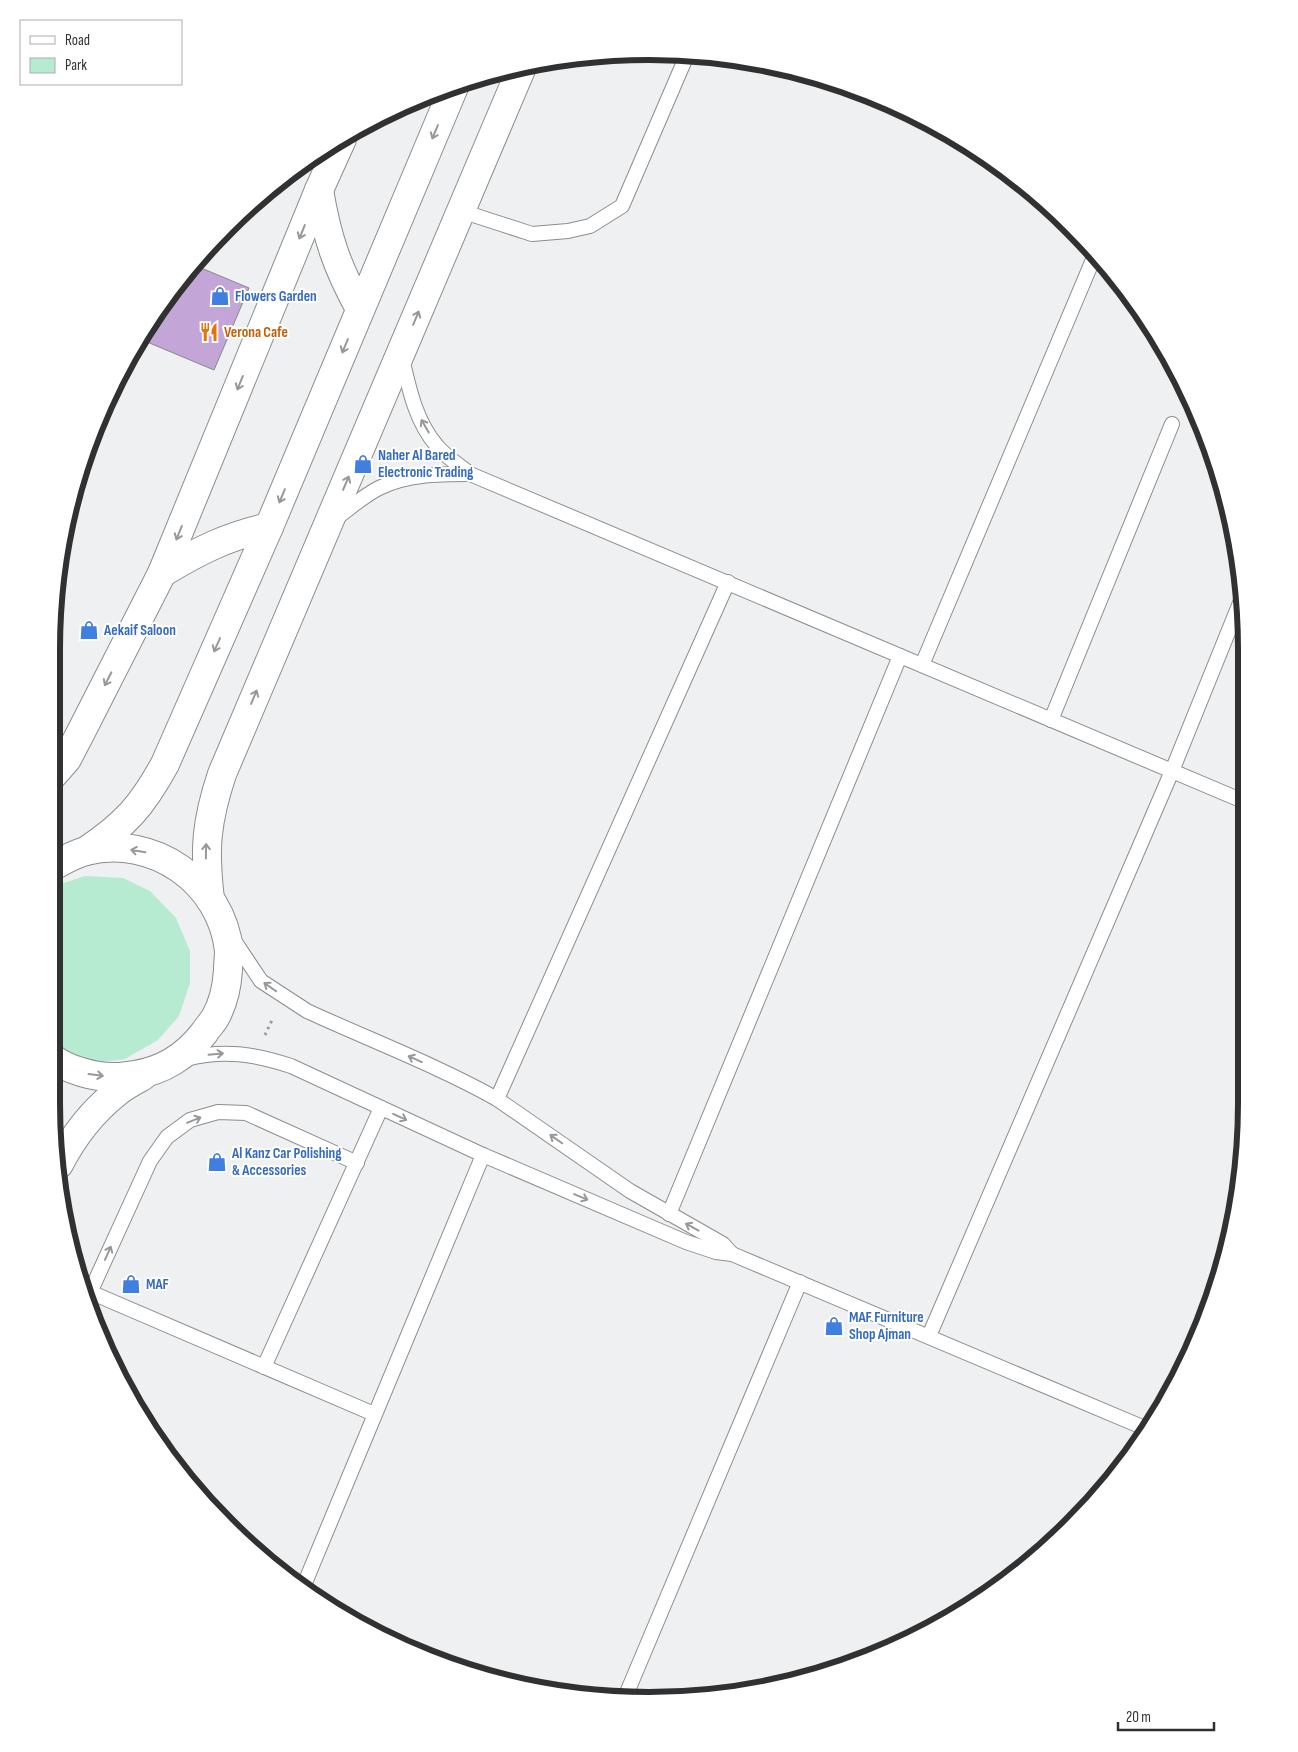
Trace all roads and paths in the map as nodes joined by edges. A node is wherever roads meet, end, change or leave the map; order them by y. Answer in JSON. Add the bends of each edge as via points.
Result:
{"nodes":[{"id":1,"x":684,"y":61,"type":"edge"},
{"id":2,"x":519,"y":75,"type":"edge"},
{"id":3,"x":451,"y":95,"type":"edge"},
{"id":4,"x":338,"y":149,"type":"edge"},
{"id":5,"x":320,"y":190,"type":"junction"},
{"id":6,"x":461,"y":211,"type":"junction"},
{"id":7,"x":1092,"y":261,"type":"edge"},
{"id":8,"x":360,"y":309,"type":"junction"},
{"id":9,"x":401,"y":354,"type":"junction"},
{"id":10,"x":1172,"y":424,"type":"dead end"},
{"id":11,"x":470,"y":474,"type":"junction"},
{"id":12,"x":328,"y":524,"type":"junction"},
{"id":13,"x":269,"y":527,"type":"junction"},
{"id":14,"x":162,"y":573,"type":"junction"},
{"id":15,"x":728,"y":582,"type":"junction"},
{"id":16,"x":1237,"y":610,"type":"edge"},
{"id":17,"x":900,"y":656,"type":"junction"},
{"id":18,"x":922,"y":665,"type":"junction"},
{"id":19,"x":1051,"y":720,"type":"junction"},
{"id":20,"x":60,"y":766,"type":"edge"},
{"id":21,"x":1172,"y":771,"type":"junction"},
{"id":22,"x":1238,"y":798,"type":"edge"},
{"id":23,"x":86,"y":851,"type":"junction"},
{"id":24,"x":60,"y":862,"type":"edge"},
{"id":25,"x":216,"y":909,"type":"junction"},
{"id":26,"x":287,"y":999,"type":"junction"},
{"id":27,"x":263,"y":1057,"type":"junction"},
{"id":28,"x":60,"y":1062,"type":"edge"},
{"id":29,"x":158,"y":1069,"type":"junction"},
{"id":30,"x":497,"y":1099,"type":"junction"},
{"id":31,"x":381,"y":1108,"type":"junction"},
{"id":32,"x":483,"y":1155,"type":"junction"},
{"id":33,"x":63,"y":1158,"type":"edge"},
{"id":34,"x":356,"y":1163,"type":"junction"},
{"id":35,"x":669,"y":1214,"type":"junction"},
{"id":36,"x":732,"y":1254,"type":"junction"},
{"id":37,"x":800,"y":1282,"type":"junction"},
{"id":38,"x":91,"y":1291,"type":"edge"},
{"id":39,"x":93,"y":1297,"type":"edge"},
{"id":40,"x":929,"y":1336,"type":"junction"},
{"id":41,"x":264,"y":1367,"type":"junction"},
{"id":42,"x":374,"y":1414,"type":"junction"},
{"id":43,"x":1141,"y":1427,"type":"edge"},
{"id":44,"x":306,"y":1581,"type":"edge"},
{"id":45,"x":627,"y":1691,"type":"edge"}],
"edges":[{"from":1,"to":6,"type":"lane","via":[[622,206],[590,226],[532,234]]},
{"from":2,"to":6,"type":"street"},
{"from":3,"to":8,"type":"street","one_way":true},
{"from":4,"to":5,"type":"street"},
{"from":5,"to":8,"type":"street","via":[[333,252]]},
{"from":5,"to":14,"type":"street","one_way":true},
{"from":9,"to":6,"type":"street","one_way":true},
{"from":7,"to":18,"type":"lane"},
{"from":8,"to":13,"type":"street","one_way":true},
{"from":11,"to":9,"type":"lane","one_way":true,"via":[[437,446],[425,428],[409,389]]},
{"from":12,"to":9,"type":"street","one_way":true},
{"from":10,"to":19,"type":"lane"},
{"from":11,"to":12,"type":"lane","via":[[398,480],[378,488]]},
{"from":11,"to":15,"type":"lane"},
{"from":25,"to":12,"type":"street","one_way":true,"via":[[206,868],[207,836],[214,796]]},
{"from":13,"to":14,"type":"street","via":[[215,543]]},
{"from":13,"to":23,"type":"street","one_way":true,"via":[[151,791],[111,834]]},
{"from":14,"to":20,"type":"street","one_way":true,"via":[[72,750]]},
{"from":15,"to":17,"type":"lane"},
{"from":15,"to":30,"type":"lane"},
{"from":16,"to":21,"type":"lane"},
{"from":17,"to":18,"type":"lane"},
{"from":17,"to":35,"type":"lane"},
{"from":18,"to":19,"type":"lane"},
{"from":19,"to":21,"type":"lane"},
{"from":21,"to":22,"type":"lane"},
{"from":21,"to":40,"type":"lane"},
{"from":23,"to":24,"type":"street"},
{"from":25,"to":23,"type":"street","one_way":true,"via":[[192,877],[169,861],[142,851],[114,848]]},
{"from":26,"to":25,"type":"lane","one_way":true,"via":[[261,981]]},
{"from":25,"to":29,"type":"street","via":[[229,951],[227,986],[216,1017],[195,1044]]},
{"from":26,"to":27,"type":"path","via":[[264,1038]]},
{"from":30,"to":26,"type":"lane","one_way":true,"via":[[307,1012]]},
{"from":29,"to":27,"type":"lane","one_way":true,"via":[[199,1056],[231,1053]]},
{"from":27,"to":31,"type":"lane","via":[[292,1066]]},
{"from":28,"to":29,"type":"street","one_way":true,"via":[[84,1073],[115,1077]]},
{"from":29,"to":33,"type":"street","via":[[117,1092],[93,1114]]},
{"from":35,"to":30,"type":"lane","one_way":true,"via":[[630,1192]]},
{"from":31,"to":32,"type":"lane","one_way":true},
{"from":31,"to":34,"type":"lane"},
{"from":32,"to":36,"type":"lane","one_way":true,"via":[[700,1248]]},
{"from":32,"to":42,"type":"lane"},
{"from":38,"to":34,"type":"lane","one_way":true,"via":[[150,1161],[167,1137],[190,1120],[218,1112],[246,1113]]},
{"from":34,"to":41,"type":"lane"},
{"from":36,"to":35,"type":"lane","one_way":true,"via":[[723,1244]]},
{"from":36,"to":37,"type":"lane"},
{"from":37,"to":40,"type":"lane"},
{"from":37,"to":45,"type":"lane"},
{"from":39,"to":41,"type":"lane"},
{"from":40,"to":43,"type":"lane"},
{"from":41,"to":42,"type":"lane"},
{"from":42,"to":44,"type":"lane"}]}
